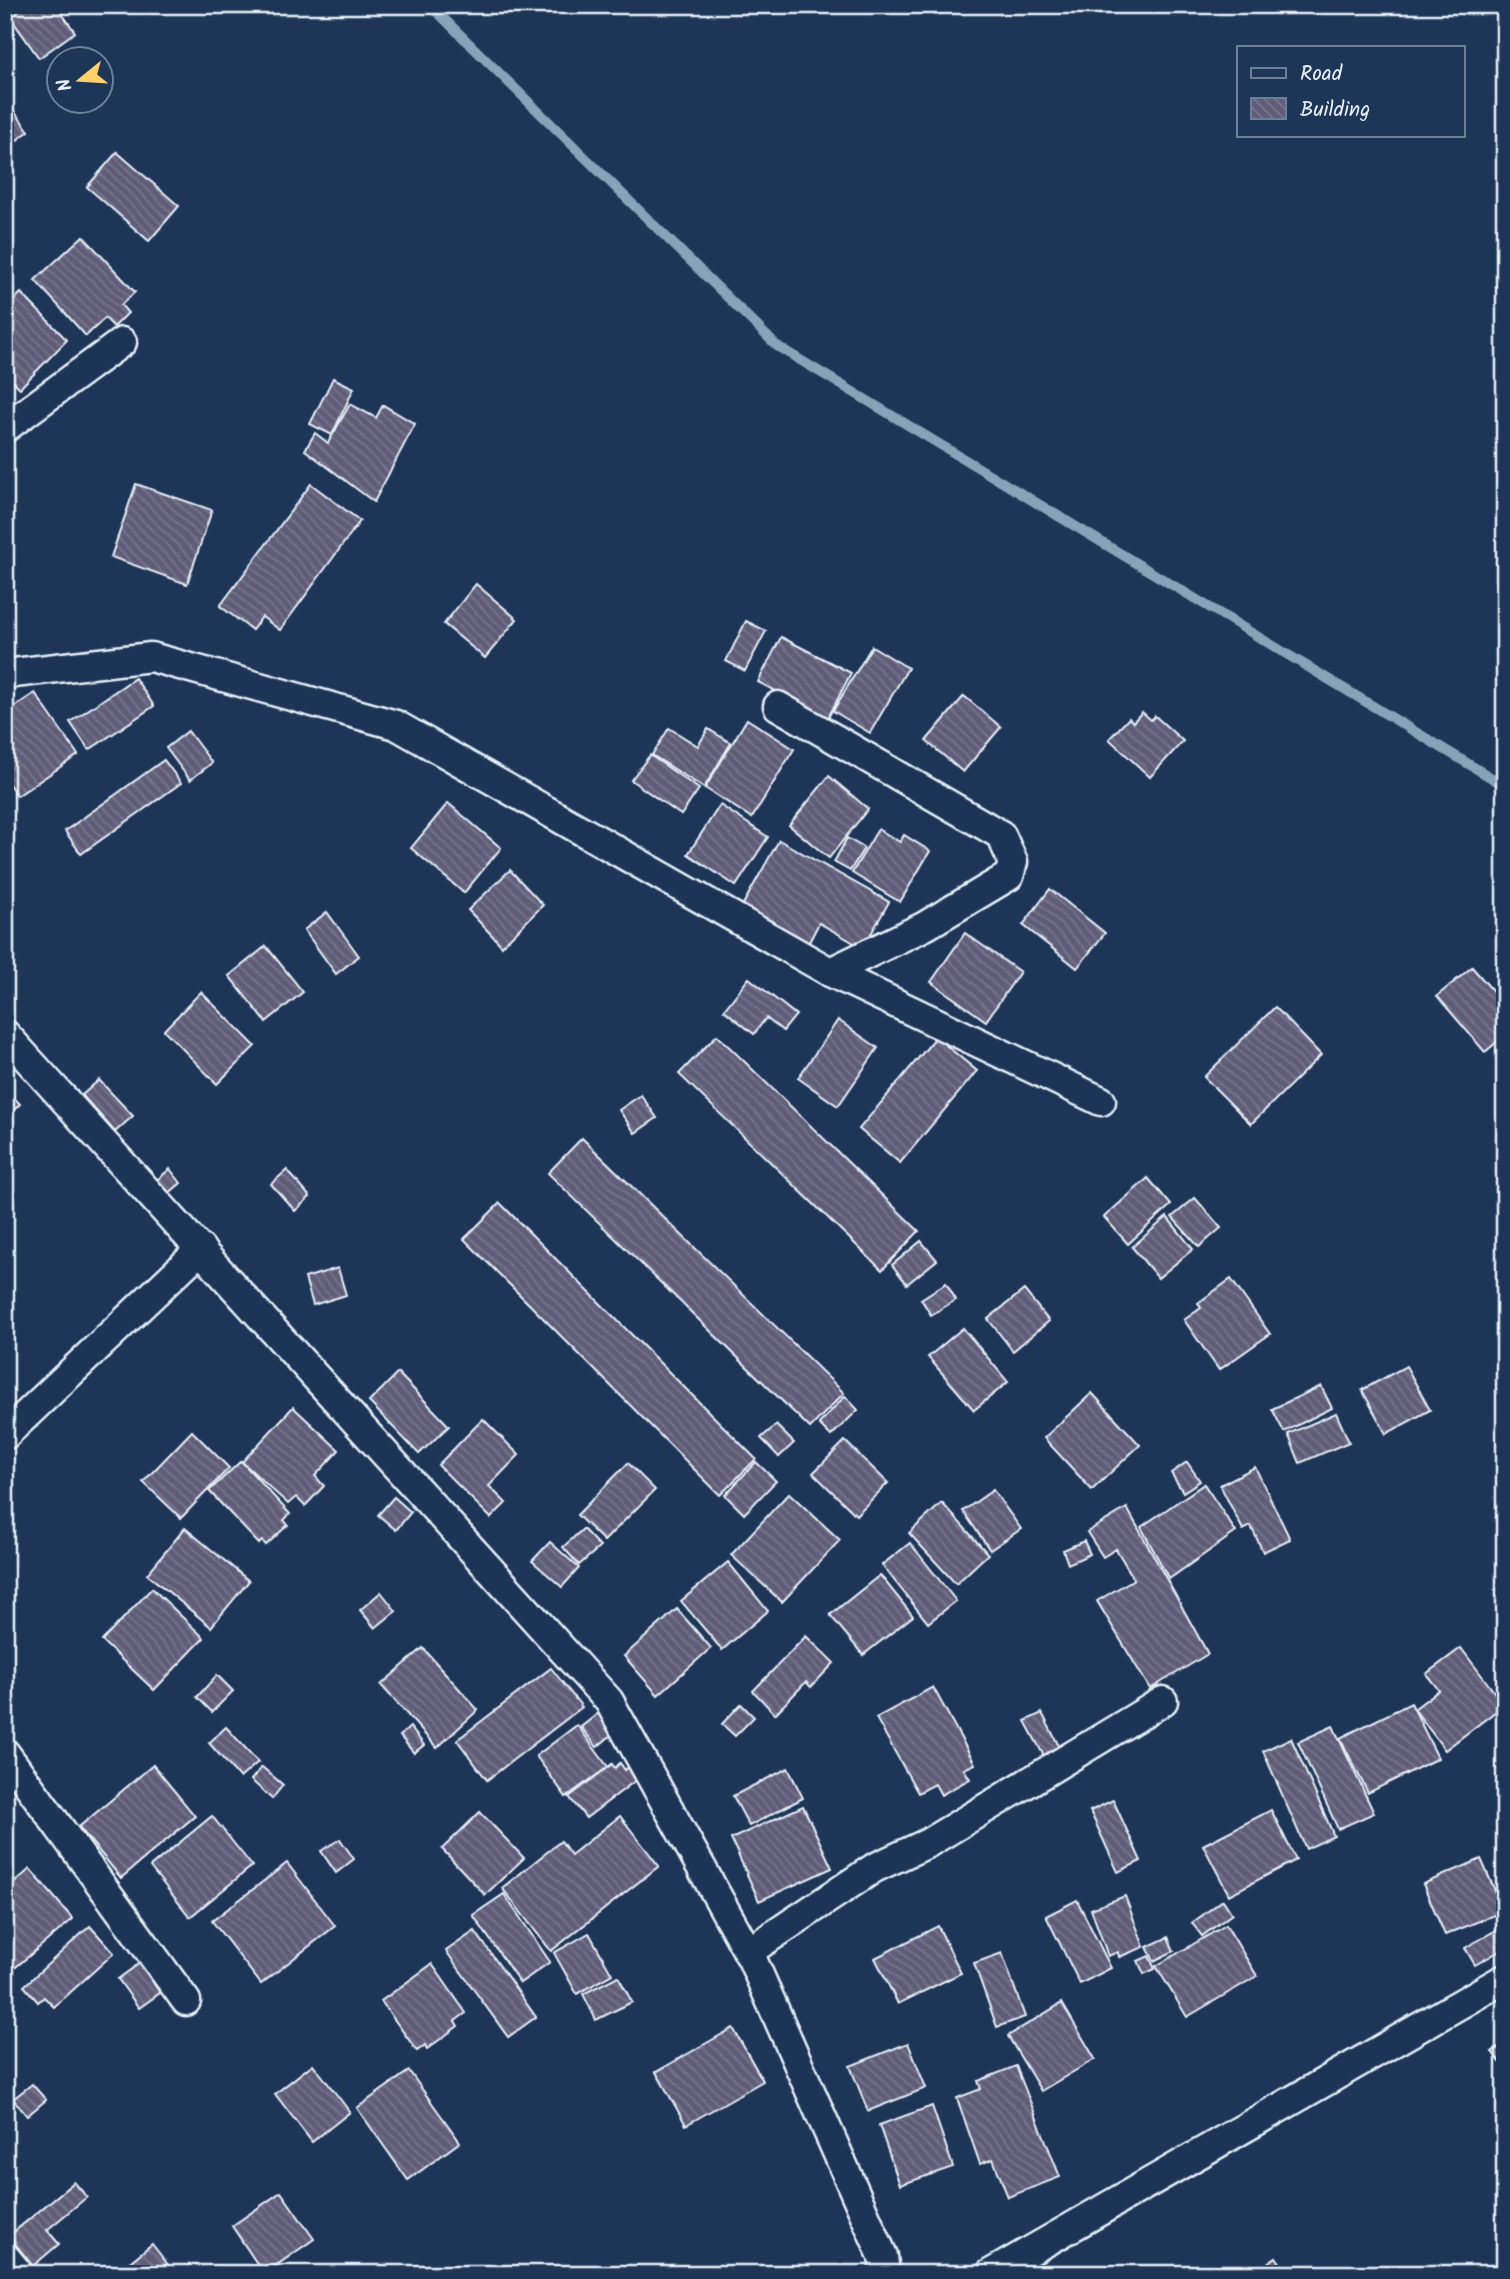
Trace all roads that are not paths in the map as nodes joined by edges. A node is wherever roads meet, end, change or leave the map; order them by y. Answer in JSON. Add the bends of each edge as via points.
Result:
{"nodes":[{"id":1,"x":122,"y":342,"type":"dead end"},
{"id":2,"x":5,"y":428,"type":"edge"},
{"id":3,"x":5,"y":674,"type":"edge"},
{"id":4,"x":778,"y":706,"type":"dead end"},
{"id":5,"x":830,"y":972,"type":"junction"},
{"id":6,"x":5,"y":1034,"type":"edge"},
{"id":7,"x":1101,"y":1101,"type":"dead end"},
{"id":8,"x":201,"y":1249,"type":"junction"},
{"id":9,"x":5,"y":1435,"type":"edge"},
{"id":10,"x":1163,"y":1701,"type":"dead end"},
{"id":11,"x":5,"y":1753,"type":"edge"},
{"id":12,"x":748,"y":1952,"type":"junction"},
{"id":13,"x":1502,"y":1980,"type":"dead end"},
{"id":14,"x":186,"y":2000,"type":"dead end"},
{"id":15,"x":5,"y":2257,"type":"edge"},
{"id":16,"x":19,"y":2274,"type":"edge"},
{"id":17,"x":885,"y":2274,"type":"edge"},
{"id":18,"x":990,"y":2274,"type":"edge"}],
"edges":[{"from":1,"to":2,"type":"street"},
{"from":3,"to":5,"type":"street","via":[[151,657],[396,725]]},
{"from":4,"to":5,"type":"street","via":[[1001,835],[1013,862],[1009,876],[925,926]]},
{"from":5,"to":7,"type":"street"},
{"from":6,"to":8,"type":"street"},
{"from":8,"to":9,"type":"street"},
{"from":8,"to":12,"type":"street","via":[[609,1701]]},
{"from":10,"to":12,"type":"street","via":[[928,1843],[874,1868]]},
{"from":11,"to":14,"type":"street"},
{"from":12,"to":17,"type":"street","via":[[883,2256]]},
{"from":13,"to":18,"type":"street"},
{"from":15,"to":16,"type":"street"}]}
